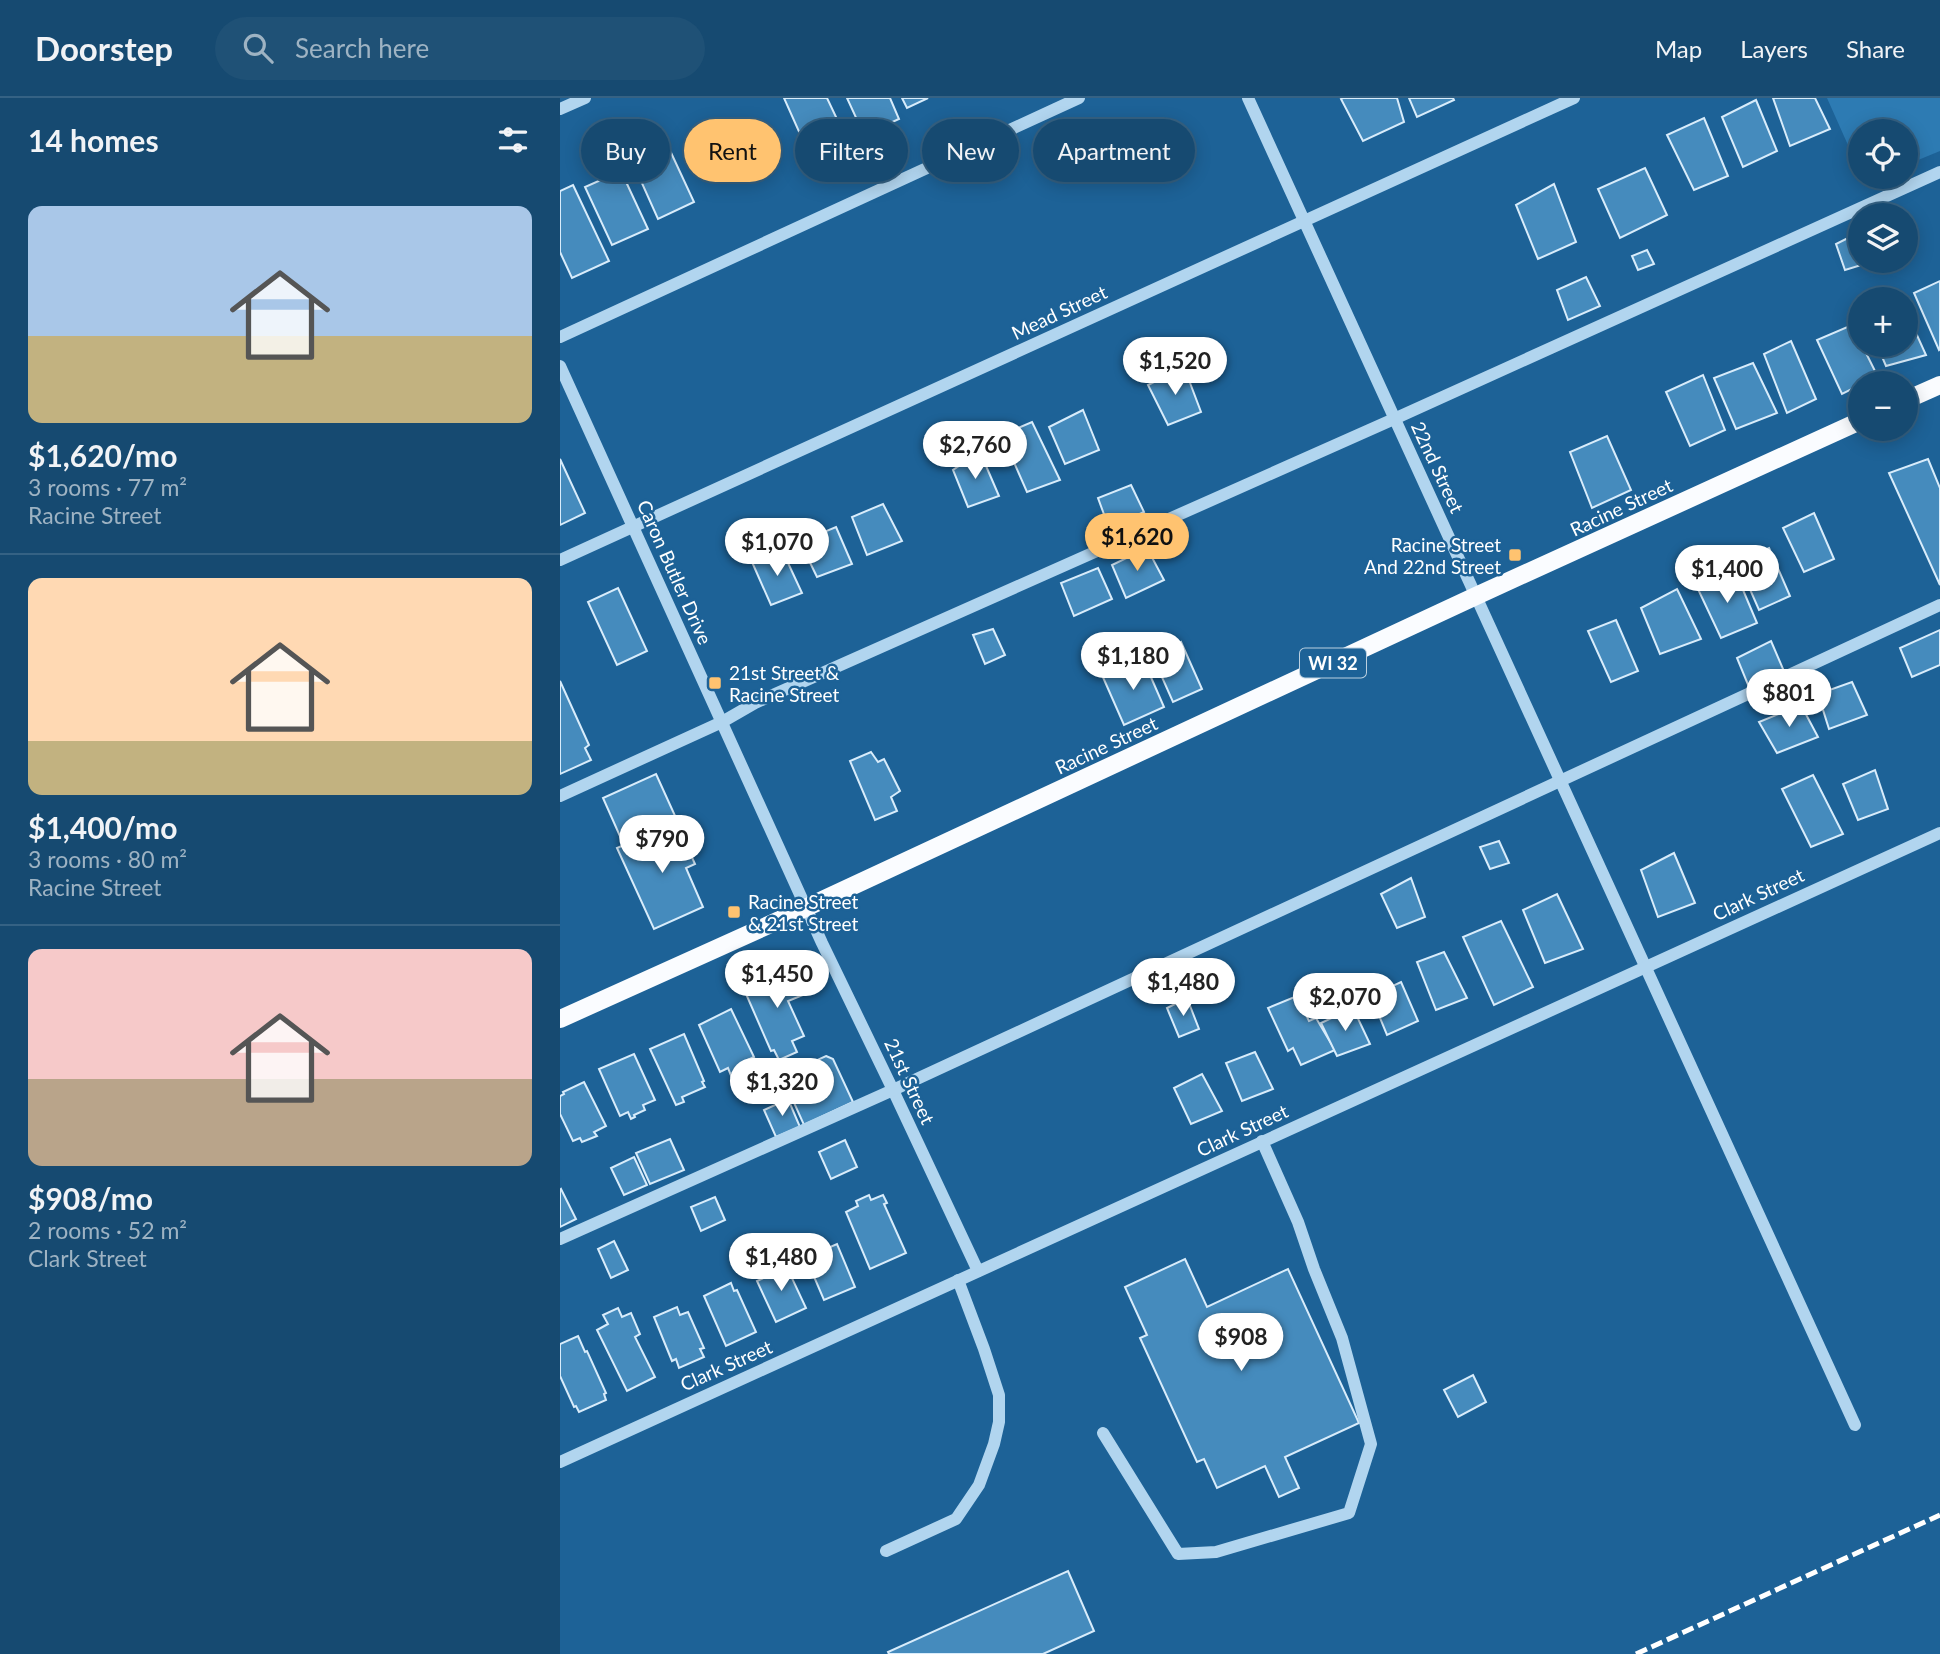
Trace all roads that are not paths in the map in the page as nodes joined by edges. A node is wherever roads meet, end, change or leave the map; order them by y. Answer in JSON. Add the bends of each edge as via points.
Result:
{"nodes":[{"id":1,"x":585,"y":98,"type":"edge"},
{"id":2,"x":1079,"y":98,"type":"edge"},
{"id":3,"x":1248,"y":98,"type":"edge"},
{"id":4,"x":1574,"y":98,"type":"edge"},
{"id":5,"x":560,"y":109,"type":"edge"},
{"id":6,"x":1940,"y":172,"type":"edge"},
{"id":7,"x":1304,"y":221,"type":"junction"},
{"id":8,"x":560,"y":337,"type":"edge"},
{"id":9,"x":560,"y":366,"type":"edge"},
{"id":10,"x":1940,"y":385,"type":"edge"},
{"id":11,"x":1918,"y":395,"type":"edge"},
{"id":12,"x":1394,"y":419,"type":"junction"},
{"id":13,"x":1848,"y":426,"type":"edge"},
{"id":14,"x":633,"y":527,"type":"junction"},
{"id":15,"x":560,"y":561,"type":"edge"},
{"id":16,"x":1476,"y":596,"type":"junction"},
{"id":17,"x":1940,"y":605,"type":"edge"},
{"id":18,"x":722,"y":722,"type":"junction"},
{"id":19,"x":1560,"y":780,"type":"junction"},
{"id":20,"x":560,"y":796,"type":"edge"},
{"id":21,"x":1940,"y":832,"type":"edge"},
{"id":22,"x":807,"y":907,"type":"junction"},
{"id":23,"x":1645,"y":967,"type":"junction"},
{"id":24,"x":560,"y":1019,"type":"edge"},
{"id":25,"x":893,"y":1090,"type":"junction"},
{"id":26,"x":1262,"y":1141,"type":"junction"},
{"id":27,"x":560,"y":1239,"type":"edge"},
{"id":28,"x":978,"y":1271,"type":"junction"},
{"id":29,"x":958,"y":1280,"type":"junction"},
{"id":30,"x":1855,"y":1425,"type":"dead end"},
{"id":31,"x":1103,"y":1433,"type":"dead end"},
{"id":32,"x":560,"y":1462,"type":"edge"},
{"id":33,"x":887,"y":1550,"type":"dead end"}],
"edges":[{"from":1,"to":5,"type":"street"},
{"from":2,"to":8,"type":"street"},
{"from":3,"to":7,"type":"street","name":"22nd Street"},
{"from":4,"to":7,"type":"street","name":"Mead Street"},
{"from":6,"to":12,"type":"street"},
{"from":7,"to":12,"type":"street","name":"22nd Street"},
{"from":7,"to":14,"type":"street","name":"Mead Street"},
{"from":9,"to":14,"type":"street","name":"Caron Butler Drive"},
{"from":10,"to":11,"type":"main road"},
{"from":12,"to":16,"type":"street","name":"22nd Street"},
{"from":12,"to":18,"type":"street","via":[[767,697]]},
{"from":13,"to":16,"type":"main road","name":"Racine Street","number":"WI 32"},
{"from":14,"to":15,"type":"street","name":"Mead Street"},
{"from":14,"to":18,"type":"street","name":"Caron Butler Drive"},
{"from":16,"to":19,"type":"street","name":"22nd Street"},
{"from":16,"to":22,"type":"main road","name":"Racine Street","number":"WI 32"},
{"from":17,"to":19,"type":"street"},
{"from":18,"to":20,"type":"street"},
{"from":18,"to":22,"type":"street","name":"Caron Butler Drive"},
{"from":19,"to":23,"type":"street","name":"22nd Street"},
{"from":19,"to":25,"type":"street"},
{"from":21,"to":23,"type":"street","name":"Clark Street"},
{"from":22,"to":24,"type":"main road","name":"Racine Street","number":"WI 32"},
{"from":22,"to":25,"type":"street","name":"21st Street"},
{"from":23,"to":26,"type":"street","name":"Clark Street"},
{"from":23,"to":30,"type":"street","name":"22nd Street"},
{"from":25,"to":27,"type":"street"},
{"from":25,"to":28,"type":"street","name":"21st Street"},
{"from":26,"to":28,"type":"street","name":"Clark Street"},
{"from":26,"to":31,"type":"street","via":[[1342,1338],[1371,1444],[1349,1513],[1216,1552],[1178,1554]]},
{"from":28,"to":29,"type":"street","name":"Clark Street"},
{"from":29,"to":32,"type":"street","name":"Clark Street"},
{"from":29,"to":33,"type":"street","via":[[999,1395],[995,1444],[979,1485],[956,1519]]}]}
